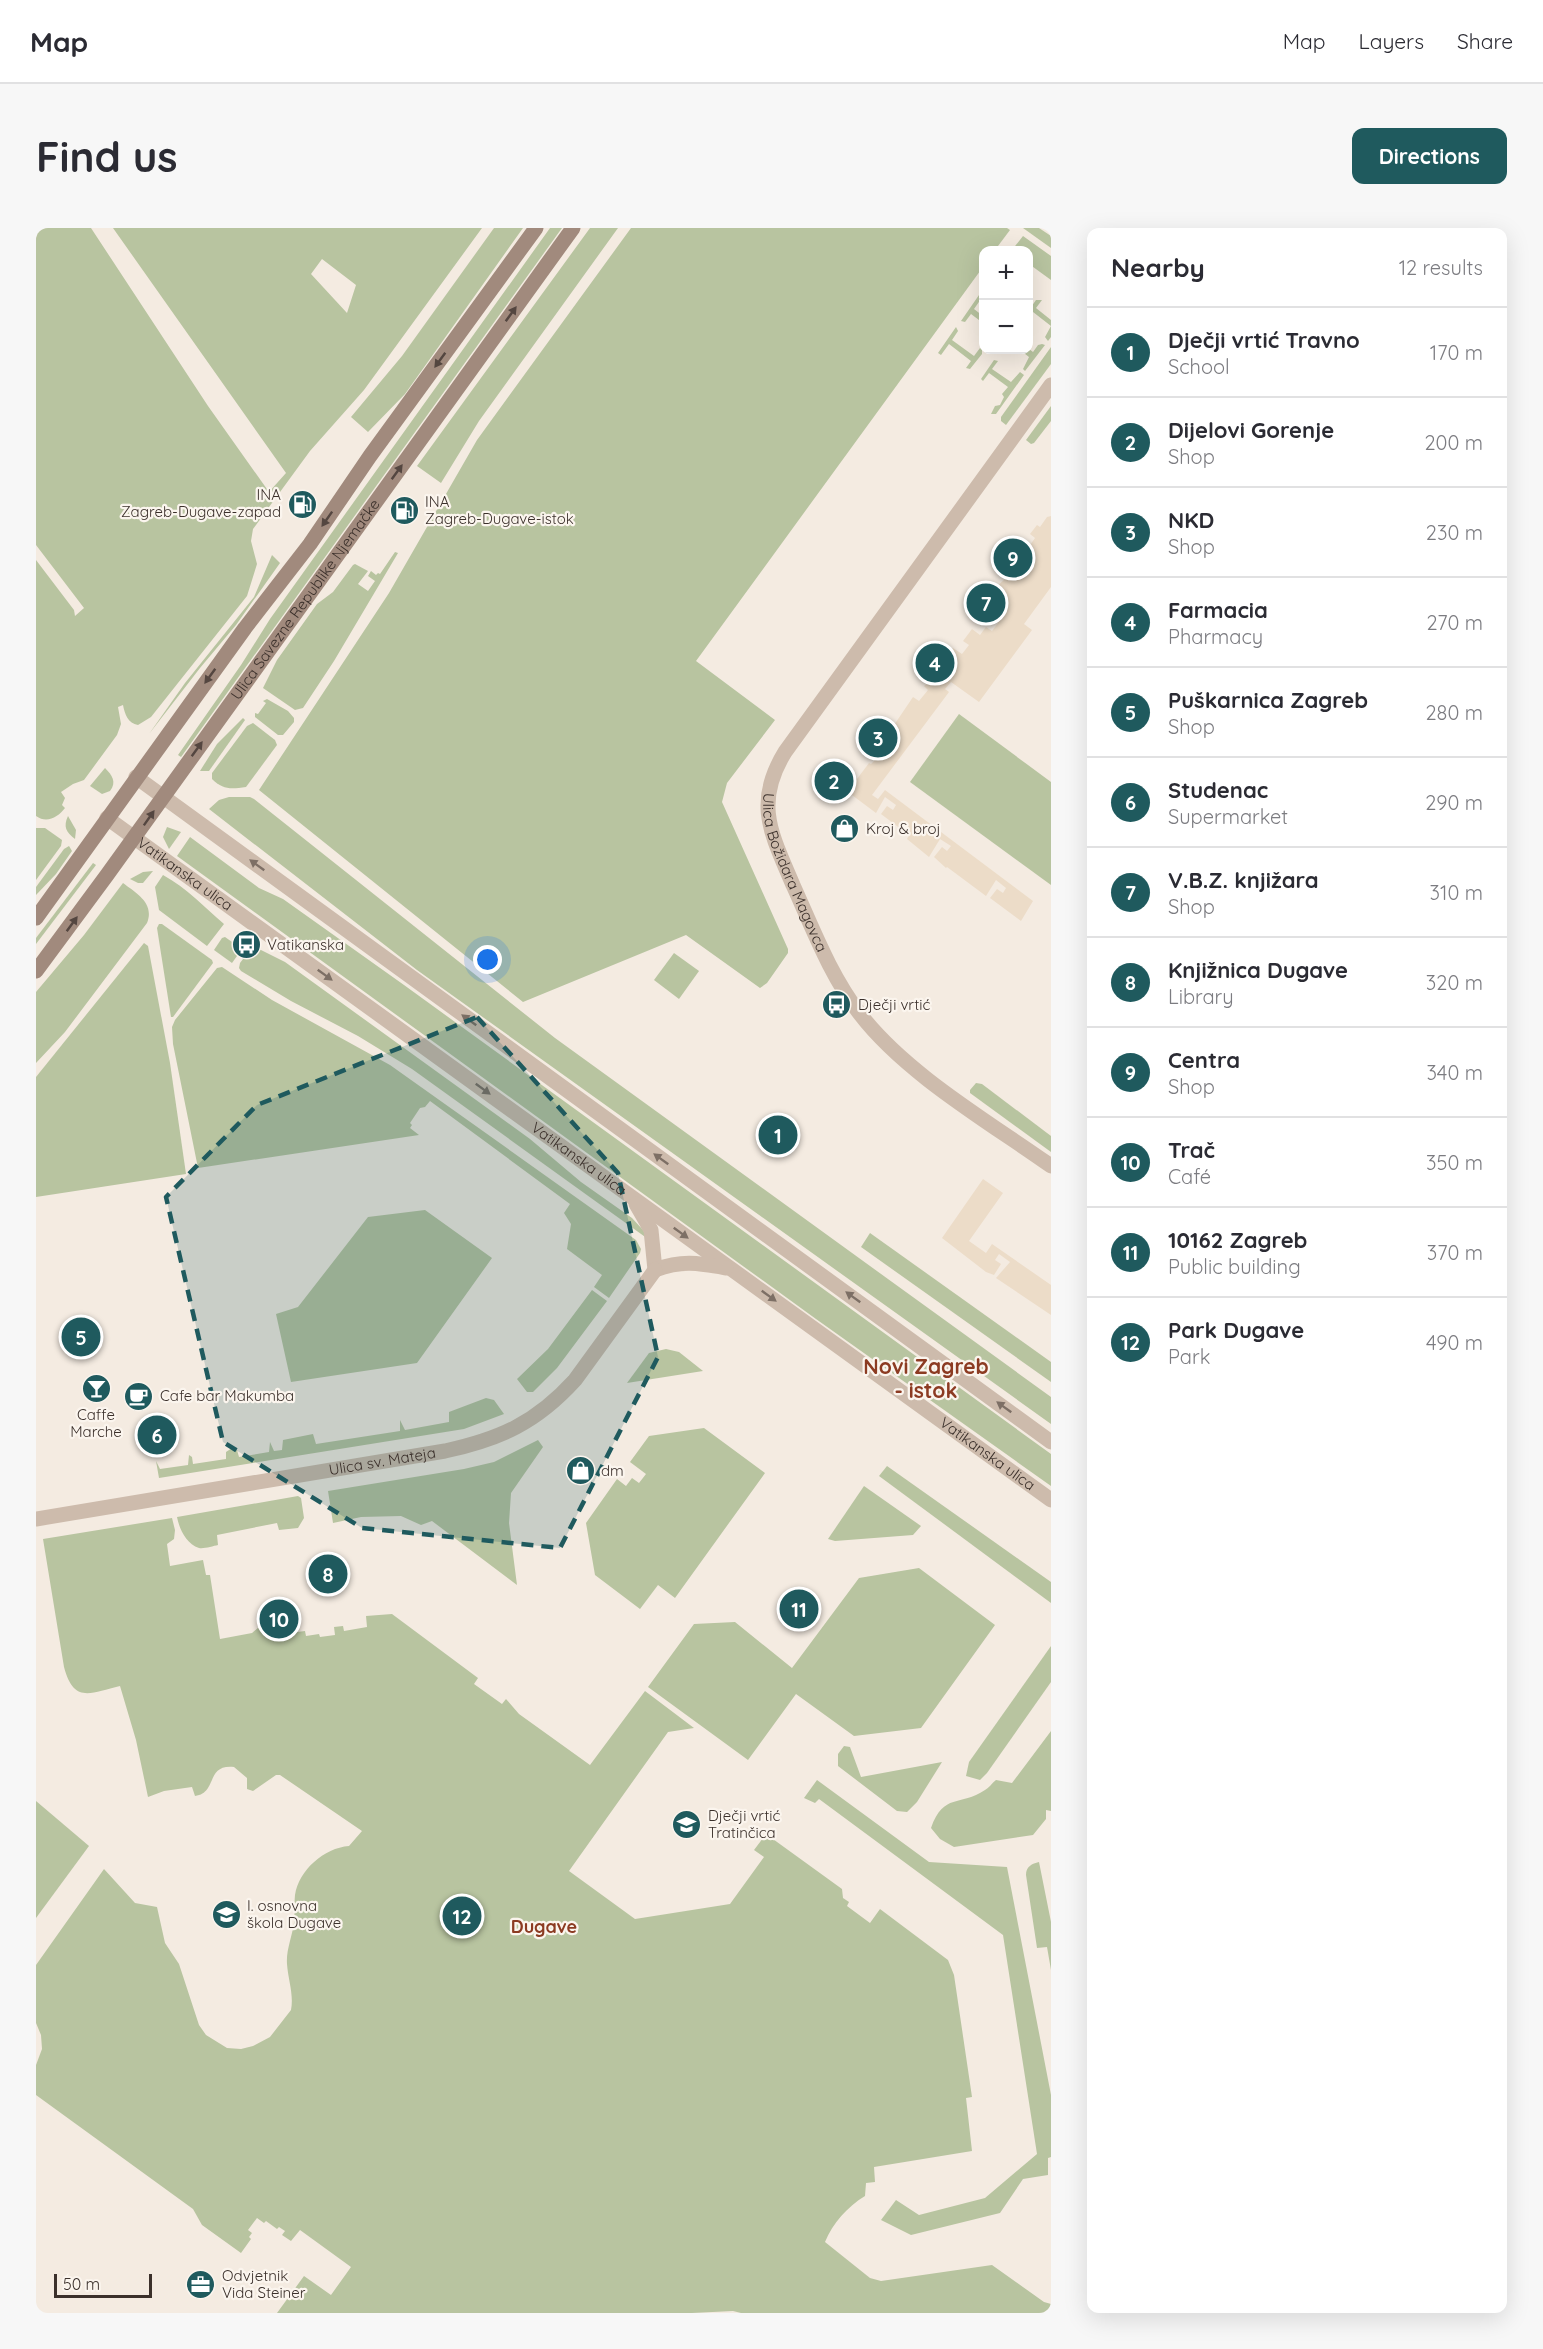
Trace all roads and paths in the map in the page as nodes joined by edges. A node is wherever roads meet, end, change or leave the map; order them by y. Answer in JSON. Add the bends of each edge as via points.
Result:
{"nodes":[{"id":1,"x":536,"y":228,"type":"edge"},
{"id":2,"x":573,"y":228,"type":"edge"},
{"id":3,"x":1051,"y":385,"type":"edge"},
{"id":4,"x":136,"y":777,"type":"junction"},
{"id":5,"x":163,"y":797,"type":"junction"},
{"id":6,"x":107,"y":818,"type":"junction"},
{"id":7,"x":134,"y":838,"type":"junction"},
{"id":8,"x":36,"y":918,"type":"edge"},
{"id":9,"x":36,"y":971,"type":"edge"},
{"id":10,"x":1051,"y":1166,"type":"edge"},
{"id":11,"x":633,"y":1199,"type":"junction"},
{"id":12,"x":731,"y":1269,"type":"junction"},
{"id":13,"x":655,"y":1270,"type":"junction"},
{"id":14,"x":1051,"y":1442,"type":"edge"},
{"id":15,"x":1051,"y":1500,"type":"edge"},
{"id":16,"x":36,"y":1519,"type":"edge"}],
"edges":[{"from":1,"to":4,"type":"main road","name":"Ulica Savezne Republike Njemačke","one_way":true,"via":[[310,544]]},
{"from":5,"to":2,"type":"main road","name":"Ulica Savezne Republike Njemačke","one_way":true},
{"from":3,"to":10,"type":"street","name":"Ulica Božidara Magovca","via":[[785,752],[772,775],[767,796],[777,848],[832,970],[859,1012],[902,1058]]},
{"from":4,"to":5,"type":"street"},
{"from":4,"to":6,"type":"main road","name":"Ulica Savezne Republike Njemačke"},
{"from":7,"to":5,"type":"main road","name":"Ulica Savezne Republike Njemačke","one_way":true},
{"from":14,"to":5,"type":"street","one_way":true},
{"from":6,"to":7,"type":"street","name":"Vatikanska ulica"},
{"from":6,"to":8,"type":"main road","name":"Ulica Savezne Republike Njemačke"},
{"from":9,"to":7,"type":"main road","name":"Ulica Savezne Republike Njemačke","one_way":true},
{"from":7,"to":11,"type":"street","name":"Vatikanska ulica","one_way":true},
{"from":11,"to":12,"type":"street","name":"Vatikanska ulica","one_way":true},
{"from":11,"to":13,"type":"street","via":[[651,1230]]},
{"from":12,"to":13,"type":"street","via":[[693,1262]]},
{"from":12,"to":15,"type":"street","name":"Vatikanska ulica","one_way":true},
{"from":13,"to":16,"type":"street","name":"Ulica sv. Mateja","via":[[575,1380],[536,1417],[502,1435],[445,1451]]}]}
